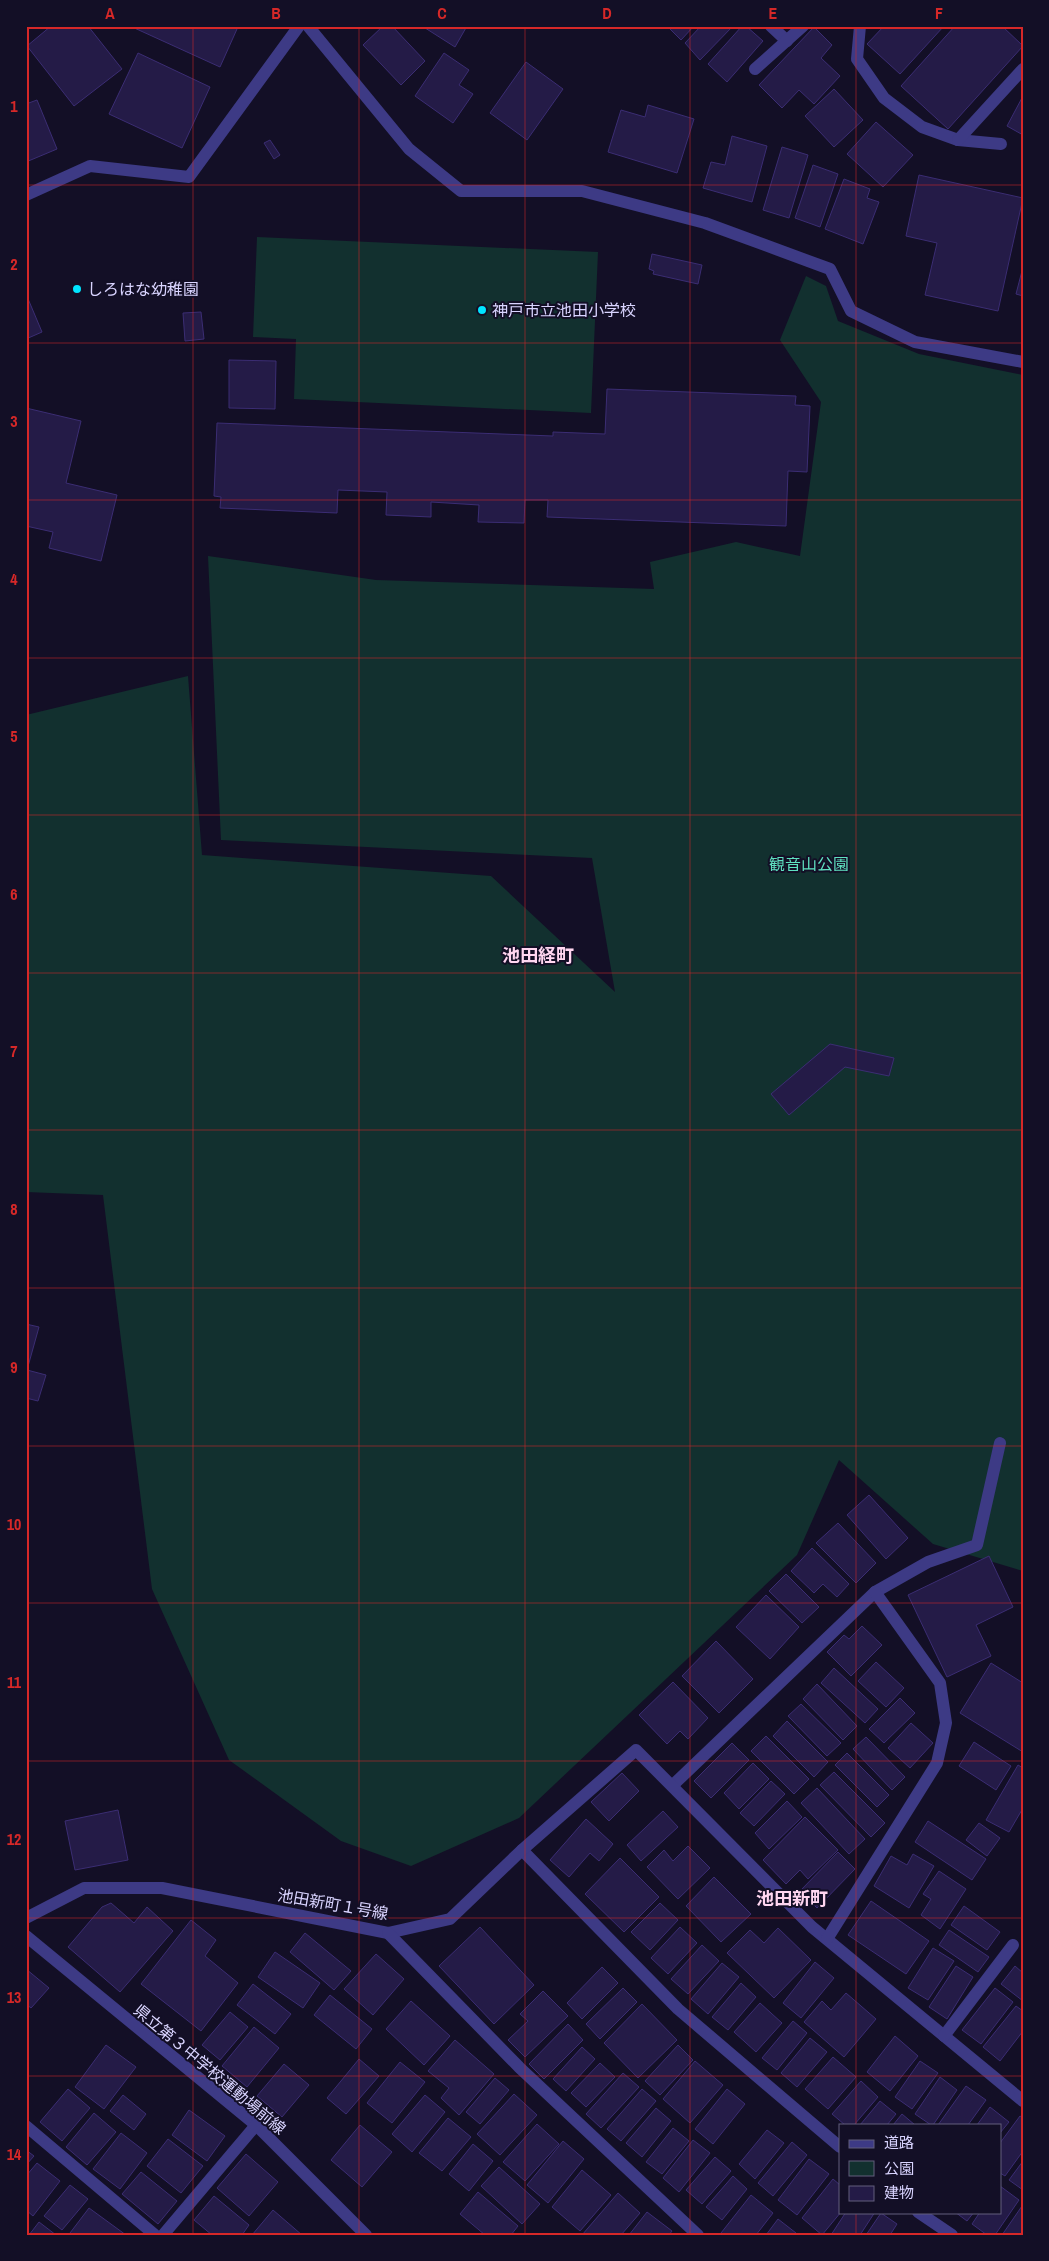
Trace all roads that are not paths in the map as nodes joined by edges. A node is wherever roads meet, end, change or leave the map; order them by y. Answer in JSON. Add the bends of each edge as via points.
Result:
{"nodes":[{"id":1,"x":299,"y":26,"type":"edge"},
{"id":2,"x":308,"y":26,"type":"edge"},
{"id":3,"x":771,"y":26,"type":"edge"},
{"id":4,"x":803,"y":26,"type":"edge"},
{"id":5,"x":860,"y":26,"type":"edge"},
{"id":6,"x":787,"y":41,"type":"junction"},
{"id":7,"x":755,"y":69,"type":"dead end"},
{"id":8,"x":1023,"y":69,"type":"edge"},
{"id":9,"x":958,"y":140,"type":"junction"},
{"id":10,"x":1001,"y":144,"type":"dead end"},
{"id":11,"x":26,"y":195,"type":"edge"},
{"id":12,"x":1023,"y":362,"type":"edge"},
{"id":13,"x":1000,"y":1443,"type":"dead end"},
{"id":14,"x":875,"y":1592,"type":"junction"},
{"id":15,"x":673,"y":1785,"type":"junction"},
{"id":16,"x":522,"y":1850,"type":"junction"},
{"id":17,"x":26,"y":1918,"type":"edge"},
{"id":18,"x":388,"y":1933,"type":"junction"},
{"id":19,"x":26,"y":1936,"type":"edge"},
{"id":20,"x":827,"y":1939,"type":"junction"},
{"id":21,"x":1013,"y":1945,"type":"dead end"},
{"id":22,"x":944,"y":2036,"type":"junction"},
{"id":23,"x":1023,"y":2101,"type":"edge"},
{"id":24,"x":26,"y":2126,"type":"edge"},
{"id":25,"x":256,"y":2126,"type":"junction"},
{"id":26,"x":839,"y":2146,"type":"edge"},
{"id":27,"x":921,"y":2214,"type":"edge"},
{"id":28,"x":155,"y":2235,"type":"edge"},
{"id":29,"x":163,"y":2235,"type":"edge"},
{"id":30,"x":366,"y":2235,"type":"edge"},
{"id":31,"x":698,"y":2235,"type":"edge"},
{"id":32,"x":952,"y":2235,"type":"edge"}],
"edges":[{"from":1,"to":11,"type":"street","via":[[189,177],[90,166]]},
{"from":2,"to":12,"type":"street","via":[[409,149],[461,191],[582,191],[705,223],[830,269],[851,311],[915,342]]},
{"from":3,"to":6,"type":"street"},
{"from":4,"to":6,"type":"street"},
{"from":5,"to":9,"type":"street","via":[[857,59],[884,98],[922,127]]},
{"from":6,"to":7,"type":"street"},
{"from":8,"to":9,"type":"street"},
{"from":9,"to":10,"type":"street"},
{"from":13,"to":14,"type":"street","via":[[977,1545],[928,1562]]},
{"from":14,"to":15,"type":"street"},
{"from":14,"to":20,"type":"street","via":[[940,1683],[946,1723],[937,1763]]},
{"from":15,"to":16,"type":"street","name":"池田新町１号線","via":[[636,1750]]},
{"from":15,"to":20,"type":"street"},
{"from":16,"to":18,"type":"street","name":"池田新町１号線","via":[[450,1919]]},
{"from":16,"to":26,"type":"street","via":[[678,2009]]},
{"from":17,"to":18,"type":"street","name":"池田新町１号線","via":[[84,1888],[162,1888]]},
{"from":18,"to":31,"type":"street","via":[[519,2067]]},
{"from":19,"to":25,"type":"street","name":"県立第３中学校運動場前線"},
{"from":20,"to":22,"type":"street"},
{"from":21,"to":22,"type":"street"},
{"from":22,"to":23,"type":"street"},
{"from":24,"to":28,"type":"street"},
{"from":25,"to":29,"type":"street"},
{"from":25,"to":30,"type":"street","name":"県立第３中学校運動場前線"},
{"from":27,"to":32,"type":"street"}]}
